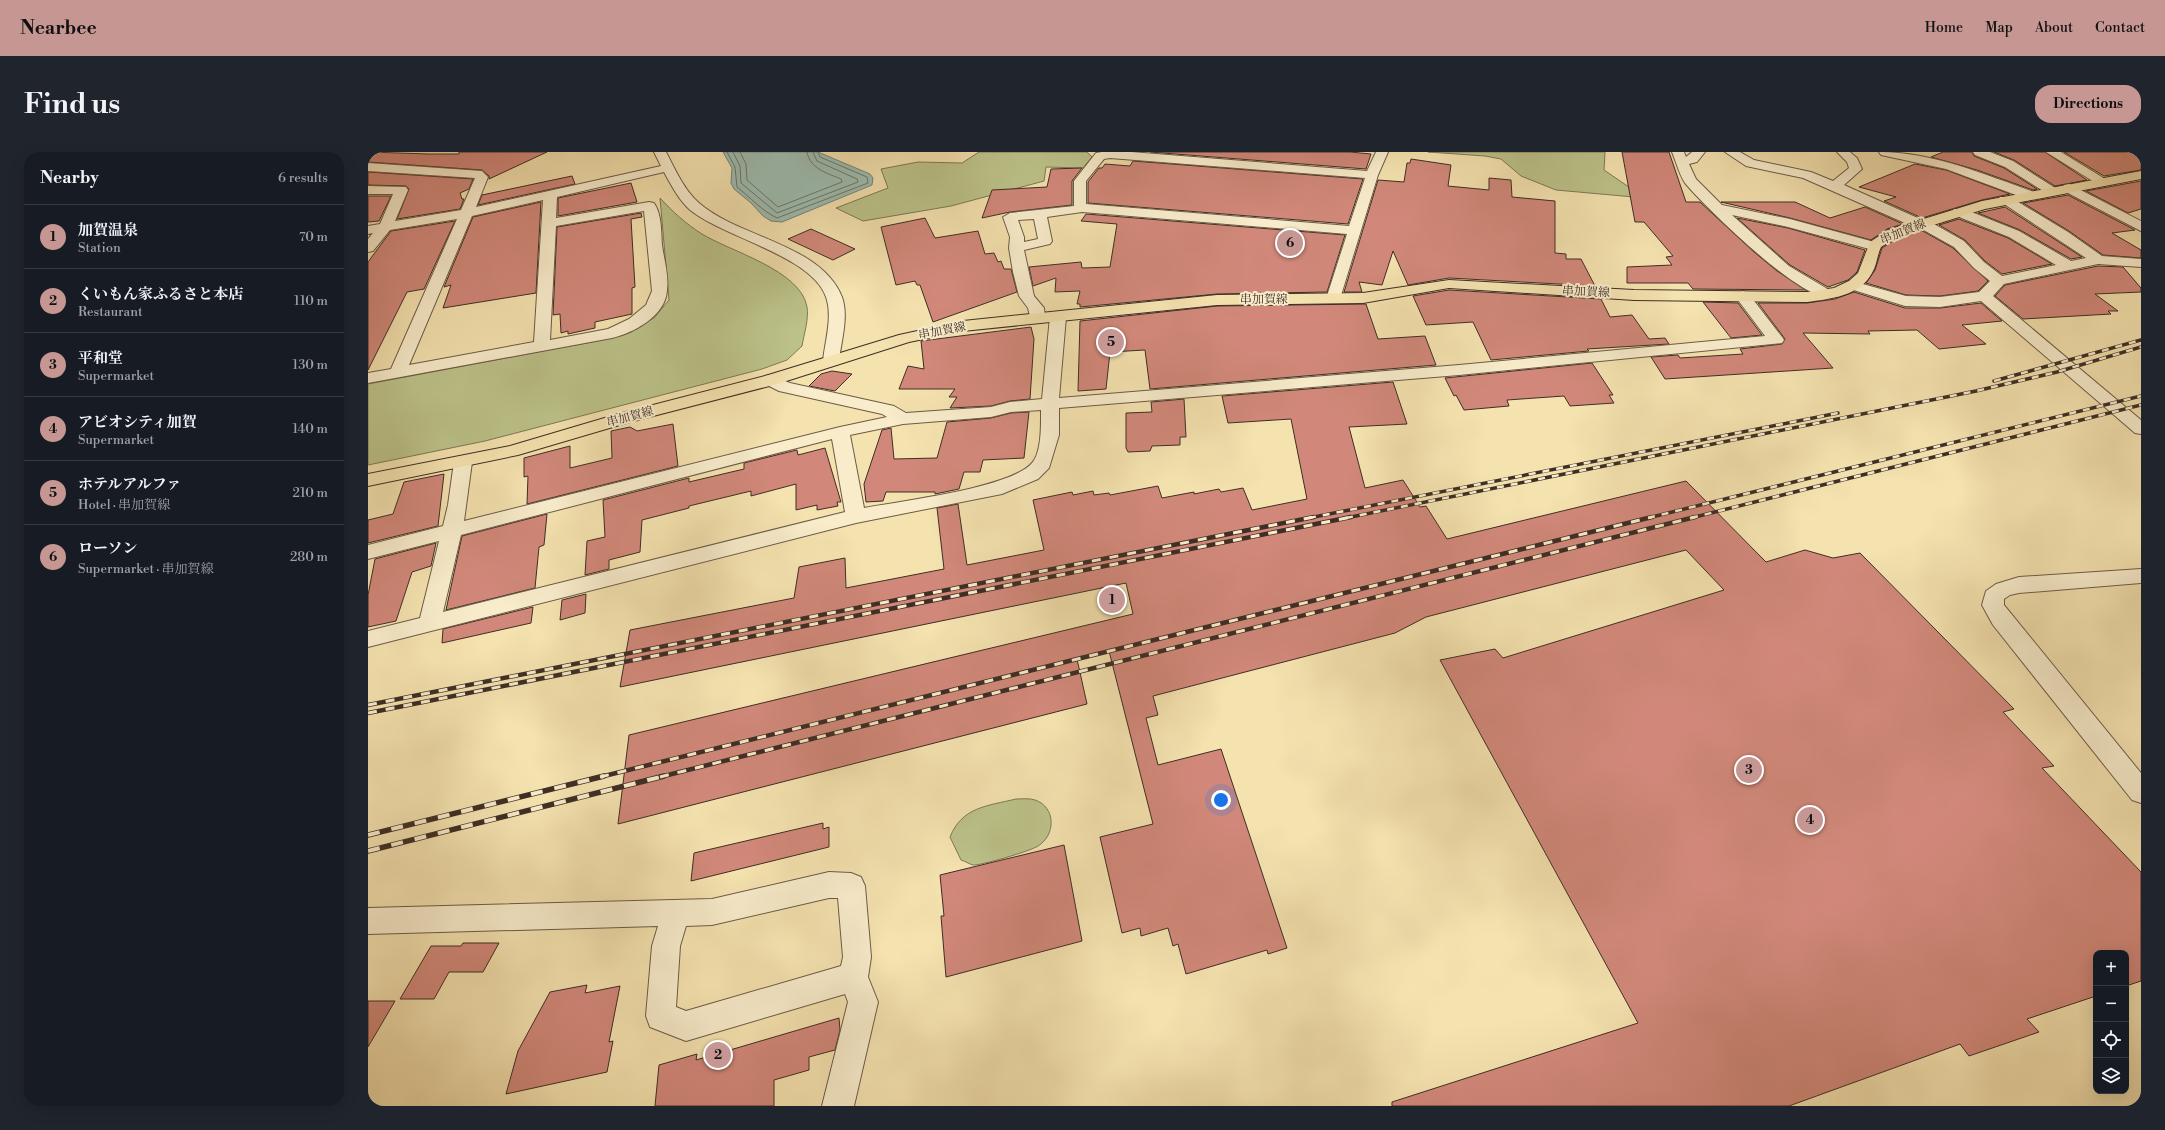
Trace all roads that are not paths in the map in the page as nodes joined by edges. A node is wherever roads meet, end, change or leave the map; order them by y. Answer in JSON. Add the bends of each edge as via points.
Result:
{"nodes":[{"id":1,"x":660,"y":152,"type":"edge"},
{"id":2,"x":1382,"y":152,"type":"edge"},
{"id":3,"x":1699,"y":152,"type":"edge"},
{"id":4,"x":1760,"y":152,"type":"edge"},
{"id":5,"x":1843,"y":152,"type":"edge"},
{"id":6,"x":1886,"y":152,"type":"edge"},
{"id":7,"x":1979,"y":152,"type":"edge"},
{"id":8,"x":2052,"y":152,"type":"edge"},
{"id":9,"x":1737,"y":155,"type":"edge"},
{"id":10,"x":1680,"y":157,"type":"edge"},
{"id":11,"x":368,"y":167,"type":"edge"},
{"id":12,"x":667,"y":168,"type":"junction"},
{"id":13,"x":1372,"y":175,"type":"junction"},
{"id":14,"x":2140,"y":176,"type":"edge"},
{"id":15,"x":2104,"y":182,"type":"junction"},
{"id":16,"x":1833,"y":185,"type":"junction"},
{"id":17,"x":2069,"y":188,"type":"junction"},
{"id":18,"x":368,"y":190,"type":"edge"},
{"id":19,"x":648,"y":190,"type":"junction"},
{"id":20,"x":2053,"y":191,"type":"junction"},
{"id":21,"x":550,"y":195,"type":"junction"},
{"id":22,"x":2029,"y":195,"type":"junction"},
{"id":23,"x":2005,"y":200,"type":"junction"},
{"id":24,"x":1081,"y":208,"type":"junction"},
{"id":25,"x":1718,"y":208,"type":"junction"},
{"id":26,"x":1958,"y":212,"type":"junction"},
{"id":27,"x":468,"y":213,"type":"junction"},
{"id":28,"x":1040,"y":214,"type":"junction"},
{"id":29,"x":549,"y":223,"type":"junction"},
{"id":30,"x":1920,"y":224,"type":"junction"},
{"id":31,"x":2141,"y":227,"type":"edge"},
{"id":32,"x":384,"y":228,"type":"junction"},
{"id":33,"x":368,"y":230,"type":"edge"},
{"id":34,"x":1355,"y":231,"type":"junction"},
{"id":35,"x":1873,"y":246,"type":"junction"},
{"id":36,"x":368,"y":248,"type":"edge"},
{"id":37,"x":1016,"y":248,"type":"junction"},
{"id":38,"x":2098,"y":260,"type":"junction"},
{"id":39,"x":2141,"y":263,"type":"edge"},
{"id":40,"x":2069,"y":266,"type":"junction"},
{"id":41,"x":1999,"y":281,"type":"junction"},
{"id":42,"x":1852,"y":285,"type":"junction"},
{"id":43,"x":1826,"y":294,"type":"junction"},
{"id":44,"x":1743,"y":296,"type":"junction"},
{"id":45,"x":1984,"y":296,"type":"junction"},
{"id":46,"x":1334,"y":299,"type":"junction"},
{"id":47,"x":1058,"y":317,"type":"junction"},
{"id":48,"x":1037,"y":318,"type":"junction"},
{"id":49,"x":542,"y":346,"type":"junction"},
{"id":50,"x":831,"y":360,"type":"junction"},
{"id":51,"x":398,"y":372,"type":"junction"},
{"id":52,"x":368,"y":378,"type":"edge"},
{"id":53,"x":771,"y":380,"type":"junction"},
{"id":54,"x":1050,"y":405,"type":"junction"},
{"id":55,"x":903,"y":419,"type":"junction"},
{"id":56,"x":2141,"y":429,"type":"edge"},
{"id":57,"x":840,"y":432,"type":"junction"},
{"id":58,"x":463,"y":462,"type":"junction"},
{"id":59,"x":368,"y":480,"type":"edge"},
{"id":60,"x":856,"y":516,"type":"junction"},
{"id":61,"x":450,"y":531,"type":"junction"},
{"id":62,"x":368,"y":552,"type":"edge"},
{"id":63,"x":2141,"y":576,"type":"edge"},
{"id":64,"x":430,"y":623,"type":"junction"},
{"id":65,"x":368,"y":639,"type":"edge"},
{"id":66,"x":2141,"y":792,"type":"edge"},
{"id":67,"x":676,"y":914,"type":"junction"},
{"id":68,"x":368,"y":921,"type":"edge"},
{"id":69,"x":853,"y":977,"type":"junction"},
{"id":70,"x":838,"y":1106,"type":"edge"}],
"edges":[{"from":1,"to":12,"type":"street"},
{"from":2,"to":13,"type":"street"},
{"from":3,"to":10,"type":"street","via":[[1693,159]]},
{"from":4,"to":9,"type":"street"},
{"from":5,"to":16,"type":"street","via":[[1856,169],[1841,182]]},
{"from":6,"to":22,"type":"street","via":[[1950,166]]},
{"from":7,"to":20,"type":"street","via":[[2009,164]]},
{"from":8,"to":15,"type":"street"},
{"from":9,"to":16,"type":"street","via":[[1750,163],[1807,175]]},
{"from":10,"to":25,"type":"street","via":[[1690,180]]},
{"from":11,"to":27,"type":"street","via":[[481,175]]},
{"from":12,"to":19,"type":"street"},
{"from":12,"to":50,"type":"street","via":[[693,204],[712,219],[796,259],[820,276],[833,296],[836,306]]},
{"from":13,"to":24,"type":"street","via":[[1110,154],[1100,156],[1080,181]]},
{"from":13,"to":34,"type":"street"},
{"from":14,"to":15,"type":"main road","name":"串加賀線"},
{"from":15,"to":17,"type":"main road","name":"串加賀線"},
{"from":16,"to":30,"type":"street"},
{"from":17,"to":20,"type":"main road","name":"串加賀線"},
{"from":17,"to":31,"type":"street"},
{"from":18,"to":32,"type":"street","via":[[401,190]]},
{"from":19,"to":21,"type":"street"},
{"from":19,"to":29,"type":"street"},
{"from":19,"to":49,"type":"street","via":[[660,291],[657,302],[648,314],[632,325],[612,333]]},
{"from":20,"to":22,"type":"main road","name":"串加賀線"},
{"from":21,"to":27,"type":"street"},
{"from":21,"to":29,"type":"street"},
{"from":22,"to":23,"type":"main road","name":"串加賀線"},
{"from":23,"to":26,"type":"main road","name":"串加賀線"},
{"from":23,"to":38,"type":"street","via":[[2063,235]]},
{"from":24,"to":28,"type":"street"},
{"from":24,"to":34,"type":"street"},
{"from":25,"to":35,"type":"street"},
{"from":25,"to":43,"type":"street","via":[[1784,269]]},
{"from":26,"to":30,"type":"main road","name":"串加賀線"},
{"from":26,"to":40,"type":"street","via":[[2014,234]]},
{"from":27,"to":32,"type":"street"},
{"from":27,"to":51,"type":"street"},
{"from":28,"to":37,"type":"street","via":[[1045,241]]},
{"from":28,"to":37,"type":"street","via":[[1010,217],[1017,237]]},
{"from":29,"to":49,"type":"street"},
{"from":30,"to":35,"type":"main road","name":"串加賀線","via":[[1879,239]]},
{"from":30,"to":41,"type":"street","via":[[1959,244]]},
{"from":32,"to":33,"type":"street"},
{"from":32,"to":36,"type":"street"},
{"from":34,"to":46,"type":"street"},
{"from":35,"to":42,"type":"main road","name":"串加賀線","via":[[1866,273]]},
{"from":37,"to":48,"type":"street","via":[[1027,296],[1036,308]]},
{"from":38,"to":39,"type":"street"},
{"from":38,"to":40,"type":"street"},
{"from":40,"to":41,"type":"street"},
{"from":41,"to":45,"type":"street"},
{"from":42,"to":43,"type":"main road","name":"串加賀線"},
{"from":42,"to":45,"type":"street","via":[[1904,301],[1940,302]]},
{"from":43,"to":44,"type":"main road","name":"串加賀線","via":[[1807,297]]},
{"from":44,"to":46,"type":"main road","name":"串加賀線","via":[[1614,294],[1449,284],[1386,295]]},
{"from":44,"to":54,"type":"street","via":[[1776,340]]},
{"from":45,"to":56,"type":"street"},
{"from":46,"to":47,"type":"main road","name":"串加賀線","via":[[1217,300]]},
{"from":47,"to":48,"type":"main road","name":"串加賀線"},
{"from":47,"to":54,"type":"street"},
{"from":48,"to":50,"type":"main road","name":"串加賀線","via":[[933,331]]},
{"from":49,"to":51,"type":"street"},
{"from":50,"to":53,"type":"main road","name":"串加賀線"},
{"from":51,"to":52,"type":"street"},
{"from":53,"to":55,"type":"street","via":[[785,387],[888,410]]},
{"from":53,"to":58,"type":"main road","name":"串加賀線"},
{"from":54,"to":55,"type":"street"},
{"from":54,"to":60,"type":"street","via":[[1050,435],[1042,464],[1031,475],[996,490]]},
{"from":55,"to":57,"type":"street"},
{"from":57,"to":60,"type":"street"},
{"from":57,"to":61,"type":"street"},
{"from":58,"to":59,"type":"main road","name":"串加賀線"},
{"from":58,"to":61,"type":"street","via":[[458,505]]},
{"from":60,"to":64,"type":"street"},
{"from":61,"to":62,"type":"street"},
{"from":61,"to":64,"type":"street"},
{"from":63,"to":66,"type":"street","via":[[2019,585],[2003,589],[1994,596],[1993,605],[2001,619]]},
{"from":64,"to":65,"type":"street"},
{"from":67,"to":68,"type":"street"},
{"from":67,"to":69,"type":"street","via":[[712,912],[829,885],[852,886],[857,957]]},
{"from":67,"to":69,"type":"street","via":[[666,946],[661,1016],[686,1026]]},
{"from":69,"to":70,"type":"street","via":[[863,1002]]}]}
